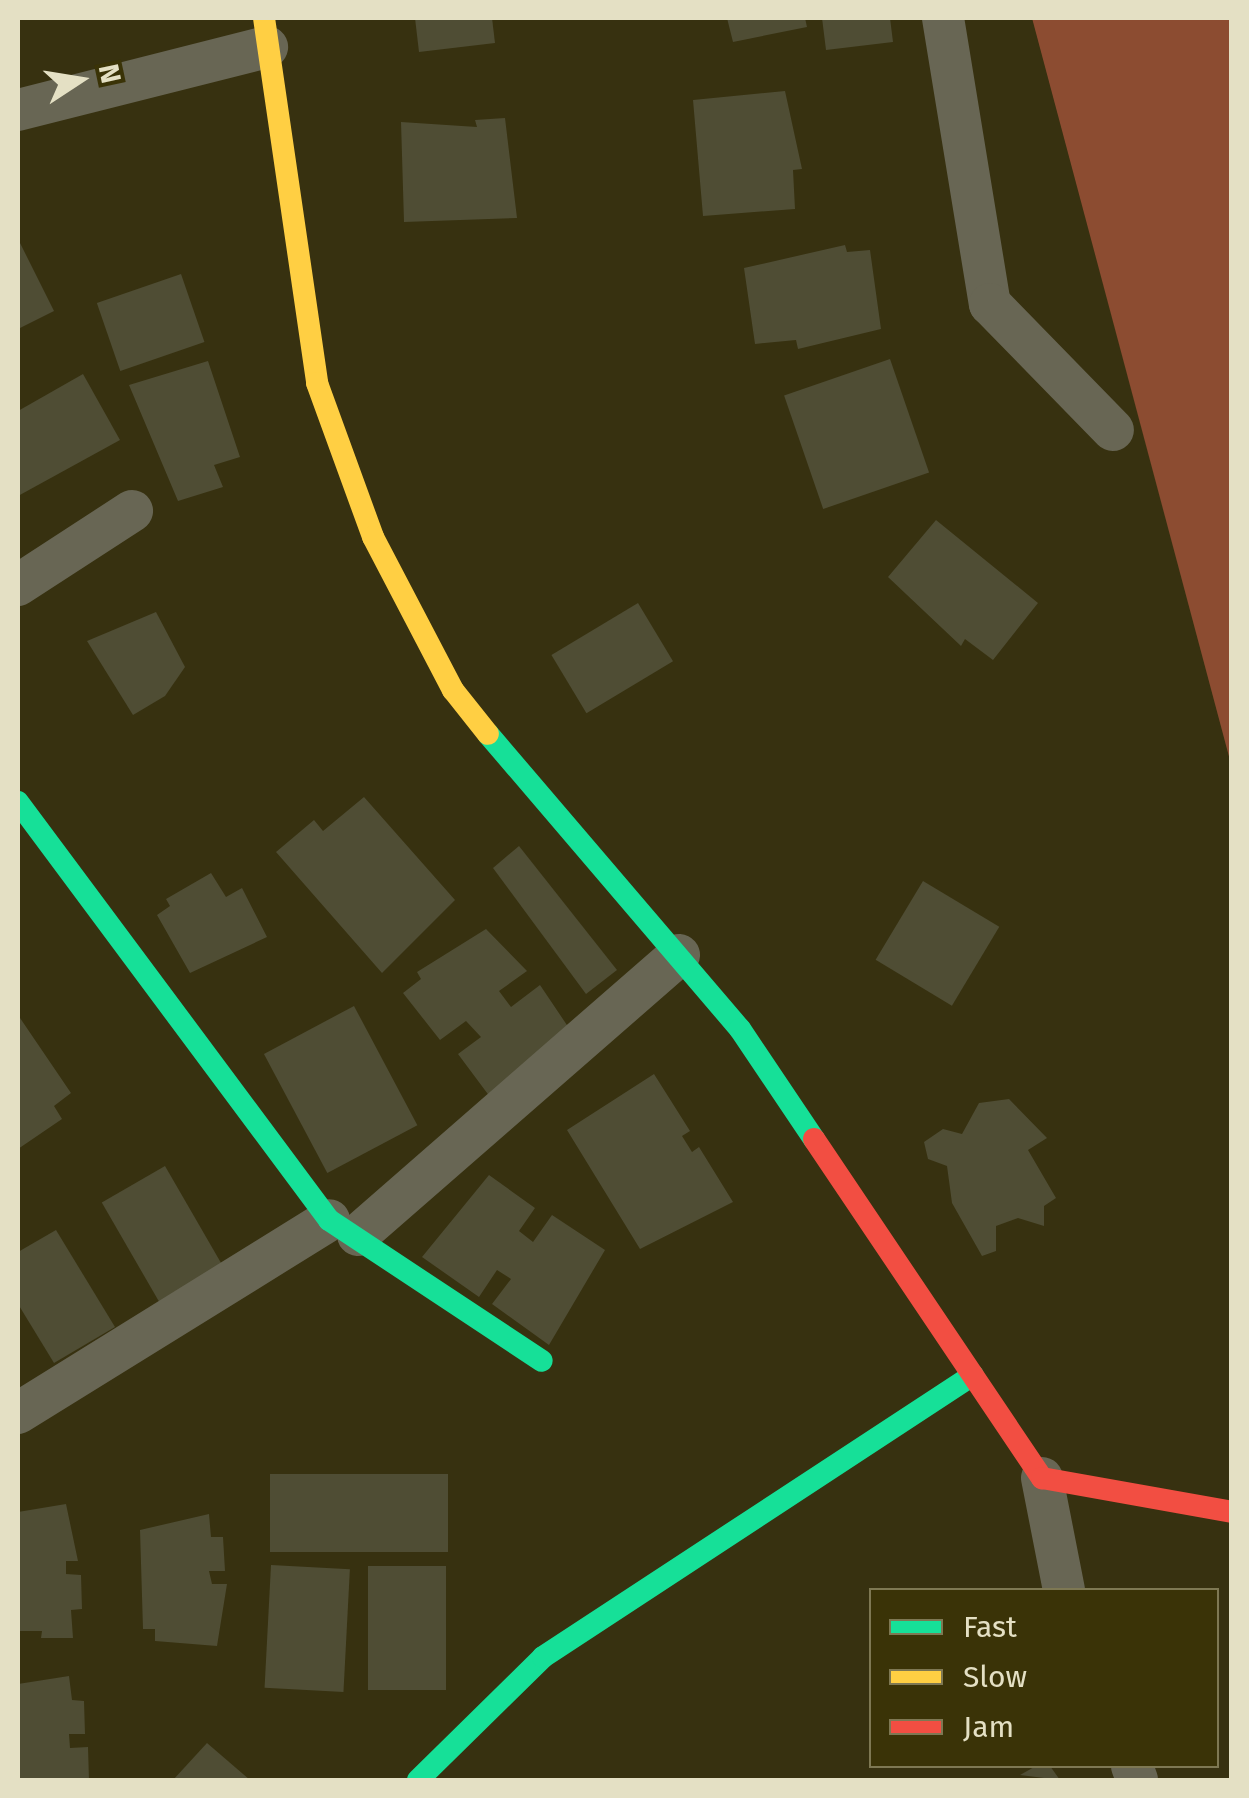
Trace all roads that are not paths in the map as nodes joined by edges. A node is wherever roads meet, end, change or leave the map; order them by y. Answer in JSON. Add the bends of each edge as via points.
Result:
{"nodes":[{"id":1,"x":944,"y":18,"type":"edge"},
{"id":2,"x":265,"y":32,"type":"edge"},
{"id":3,"x":22,"y":97,"type":"edge"},
{"id":4,"x":1113,"y":430,"type":"dead end"},
{"id":5,"x":132,"y":511,"type":"dead end"},
{"id":6,"x":18,"y":585,"type":"edge"},
{"id":7,"x":18,"y":802,"type":"edge"},
{"id":8,"x":679,"y":955,"type":"junction"},
{"id":9,"x":344,"y":1228,"type":"junction"},
{"id":10,"x":542,"y":1361,"type":"dead end"},
{"id":11,"x":973,"y":1375,"type":"junction"},
{"id":12,"x":18,"y":1413,"type":"edge"},
{"id":13,"x":1042,"y":1478,"type":"junction"},
{"id":14,"x":1232,"y":1512,"type":"edge"},
{"id":15,"x":1064,"y":1588,"type":"edge"},
{"id":16,"x":418,"y":1780,"type":"edge"}],
"edges":[{"from":1,"to":4,"type":"street","via":[[990,304]]},
{"from":2,"to":3,"type":"street"},
{"from":2,"to":8,"type":"street","via":[[317,383],[373,537],[453,690],[574,843]]},
{"from":5,"to":6,"type":"street"},
{"from":7,"to":9,"type":"street"},
{"from":8,"to":9,"type":"street"},
{"from":8,"to":11,"type":"street","via":[[740,1029]]},
{"from":9,"to":10,"type":"street"},
{"from":9,"to":12,"type":"street"},
{"from":11,"to":13,"type":"street"},
{"from":11,"to":16,"type":"street","via":[[542,1657],[431,1758]]},
{"from":13,"to":14,"type":"street"},
{"from":13,"to":15,"type":"street"}]}
